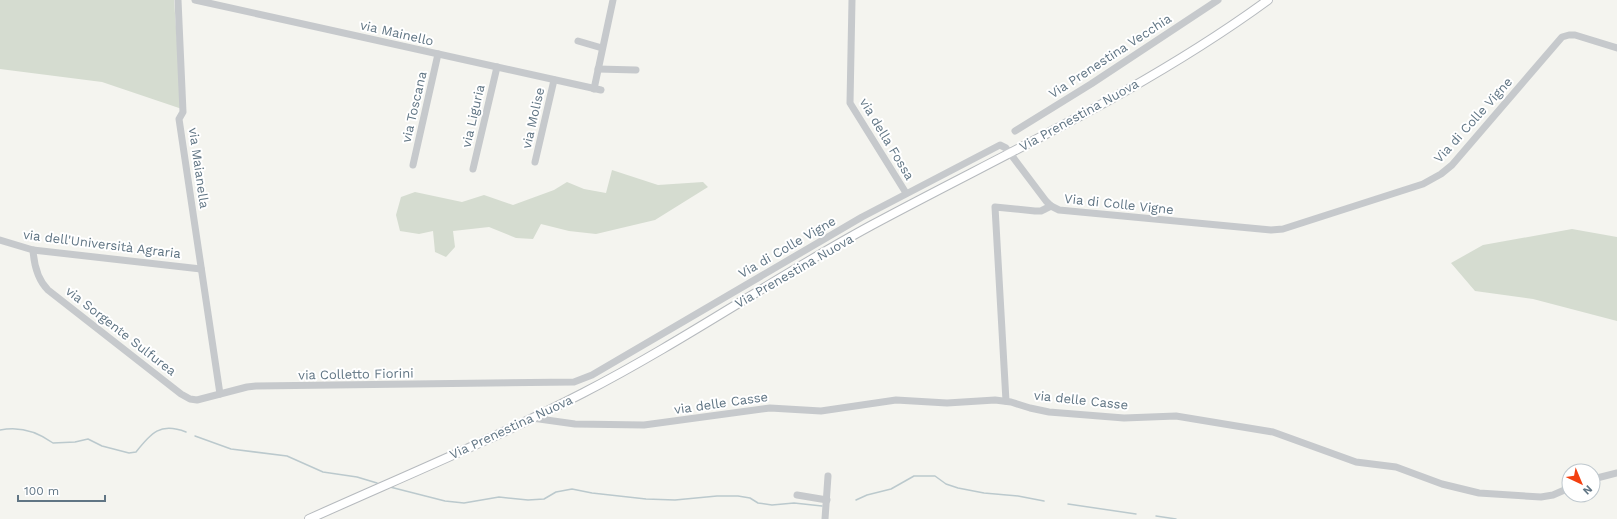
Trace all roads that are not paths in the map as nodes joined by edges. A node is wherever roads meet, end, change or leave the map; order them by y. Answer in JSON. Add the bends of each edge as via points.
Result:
{"nodes":[{"id":1,"x":178,"y":0,"type":"edge"},
{"id":2,"x":195,"y":0,"type":"edge"},
{"id":3,"x":613,"y":0,"type":"edge"},
{"id":4,"x":852,"y":0,"type":"edge"},
{"id":5,"x":1218,"y":0,"type":"edge"},
{"id":6,"x":1268,"y":0,"type":"edge"},
{"id":7,"x":578,"y":41,"type":"dead end"},
{"id":8,"x":602,"y":48,"type":"junction"},
{"id":9,"x":1617,"y":48,"type":"edge"},
{"id":10,"x":438,"y":54,"type":"junction"},
{"id":11,"x":497,"y":67,"type":"junction"},
{"id":12,"x":598,"y":69,"type":"junction"},
{"id":13,"x":636,"y":70,"type":"dead end"},
{"id":14,"x":554,"y":80,"type":"junction"},
{"id":15,"x":1015,"y":131,"type":"dead end"},
{"id":16,"x":1010,"y":153,"type":"junction"},
{"id":17,"x":535,"y":162,"type":"dead end"},
{"id":18,"x":413,"y":165,"type":"dead end"},
{"id":19,"x":473,"y":169,"type":"dead end"},
{"id":20,"x":906,"y":194,"type":"junction"},
{"id":21,"x":1051,"y":206,"type":"junction"},
{"id":22,"x":0,"y":240,"type":"edge"},
{"id":23,"x":33,"y":250,"type":"junction"},
{"id":24,"x":201,"y":269,"type":"junction"},
{"id":25,"x":493,"y":384,"type":"joint"},
{"id":26,"x":220,"y":394,"type":"junction"},
{"id":27,"x":1006,"y":401,"type":"junction"},
{"id":28,"x":532,"y":418,"type":"junction"},
{"id":29,"x":1617,"y":473,"type":"edge"},
{"id":30,"x":828,"y":476,"type":"dead end"},
{"id":31,"x":1601,"y":476,"type":"edge"},
{"id":32,"x":1561,"y":492,"type":"edge"},
{"id":33,"x":797,"y":495,"type":"dead end"},
{"id":34,"x":827,"y":500,"type":"junction"},
{"id":35,"x":309,"y":519,"type":"edge"},
{"id":36,"x":825,"y":519,"type":"edge"}],
"edges":[{"from":1,"to":24,"type":"street","name":"via Maianella","via":[[183,112],[179,119]]},
{"from":2,"to":10,"type":"street","name":"via Mainello"},
{"from":3,"to":8,"type":"street","name":"via Mainello"},
{"from":4,"to":20,"type":"street","name":"via della Fossa","via":[[850,103]]},
{"from":5,"to":15,"type":"street","name":"Via Prenestina Vecchia","via":[[1098,80]]},
{"from":6,"to":16,"type":"main road","name":"Via Prenestina Nuova","via":[[1128,90]]},
{"from":7,"to":8,"type":"street"},
{"from":8,"to":12,"type":"street","name":"via Mainello"},
{"from":9,"to":21,"type":"street","name":"Via di Colle Vigne","via":[[1575,35],[1562,37],[1452,166],[1444,172],[1423,184],[1292,227],[1271,230],[1064,212]]},
{"from":10,"to":11,"type":"street","name":"via Mainello"},
{"from":10,"to":18,"type":"street","name":"via Toscana"},
{"from":11,"to":14,"type":"street","name":"via Mainello"},
{"from":11,"to":19,"type":"street","name":"via Liguria"},
{"from":12,"to":13,"type":"street"},
{"from":12,"to":14,"type":"street","name":"via Mainello","via":[[597,89]]},
{"from":14,"to":17,"type":"street","name":"via Molise"},
{"from":16,"to":20,"type":"street","name":"Via di Colle Vigne","via":[[1005,146],[1000,145]]},
{"from":16,"to":21,"type":"street","name":"Via di Colle Vigne"},
{"from":16,"to":28,"type":"main road","name":"Via Prenestina Nuova","via":[[870,227],[650,356]]},
{"from":20,"to":25,"type":"street","name":"Via di Colle Vigne","via":[[862,217],[588,377],[563,384]]},
{"from":21,"to":27,"type":"street","via":[[1041,211],[995,207]]},
{"from":22,"to":23,"type":"street","name":"via dell'Università Agraria"},
{"from":23,"to":24,"type":"street","name":"via dell'Università Agraria"},
{"from":23,"to":26,"type":"street","name":"via Sorgente Sulfurea","via":[[36,270],[45,286],[182,394],[196,400]]},
{"from":24,"to":26,"type":"street","name":"via Maianella"},
{"from":25,"to":26,"type":"street","name":"via Colletto Fiorini","via":[[256,386]]},
{"from":27,"to":28,"type":"street","name":"via delle Casse","via":[[947,403],[896,400],[815,411],[770,408],[644,425],[575,424]]},
{"from":27,"to":32,"type":"street","name":"via delle Casse","via":[[1049,412],[1124,418],[1169,415],[1273,432],[1356,462],[1396,467],[1442,484],[1479,493],[1538,497]]},
{"from":28,"to":35,"type":"main road","name":"Via Prenestina Nuova"},
{"from":29,"to":31,"type":"street"},
{"from":30,"to":34,"type":"street"},
{"from":33,"to":34,"type":"street"},
{"from":34,"to":36,"type":"street"}]}
